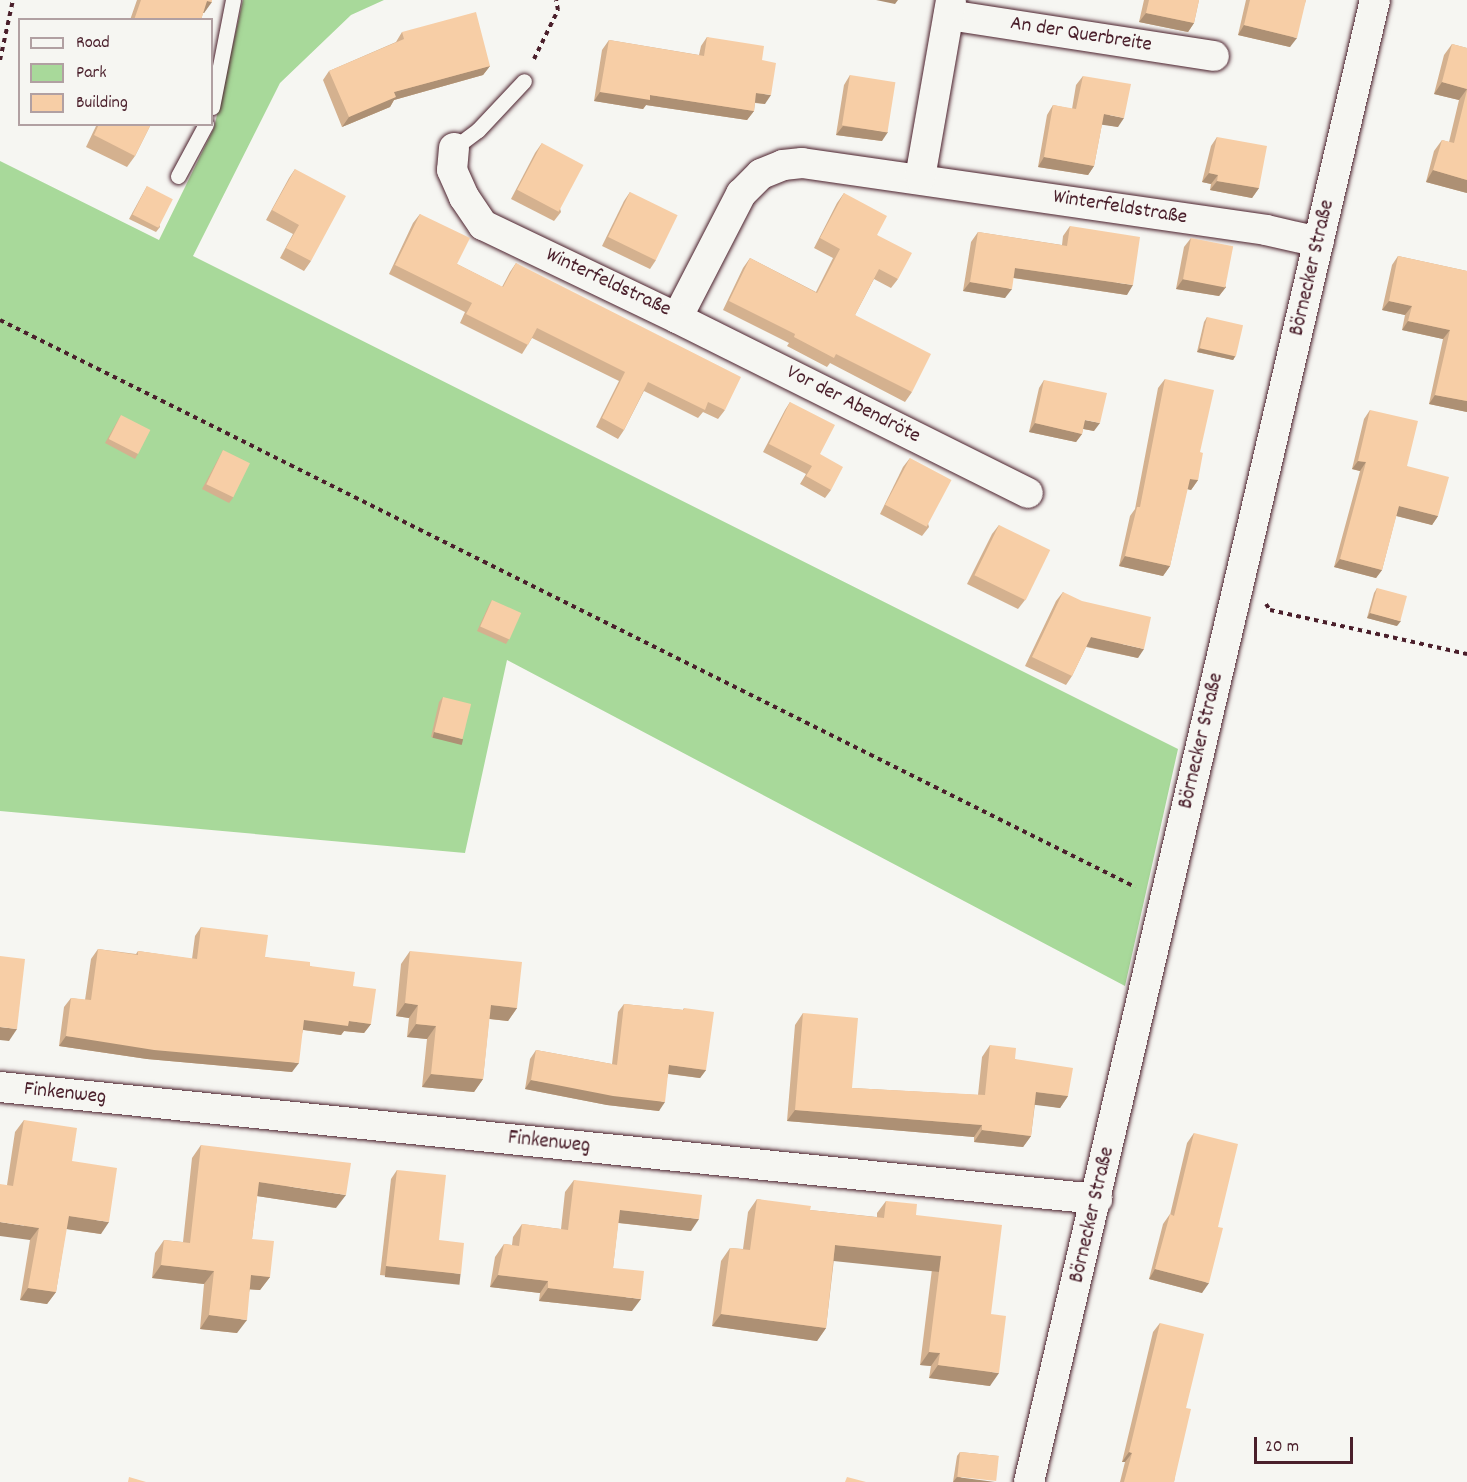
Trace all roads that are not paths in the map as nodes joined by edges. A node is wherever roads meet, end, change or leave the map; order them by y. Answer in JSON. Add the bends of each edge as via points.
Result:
{"nodes":[{"id":1,"x":233,"y":0,"type":"edge"},
{"id":2,"x":1376,"y":0,"type":"edge"},
{"id":3,"x":950,"y":7,"type":"edge"},
{"id":4,"x":1214,"y":56,"type":"dead end"},
{"id":5,"x":524,"y":81,"type":"road end"},
{"id":6,"x":213,"y":102,"type":"edge"},
{"id":7,"x":205,"y":126,"type":"edge"},
{"id":8,"x":454,"y":148,"type":"joint"},
{"id":9,"x":178,"y":176,"type":"dead end"},
{"id":10,"x":920,"y":178,"type":"junction"},
{"id":11,"x":1319,"y":242,"type":"junction"},
{"id":12,"x":677,"y":318,"type":"junction"},
{"id":13,"x":1028,"y":493,"type":"dead end"},
{"id":14,"x":0,"y":1087,"type":"edge"},
{"id":15,"x":1097,"y":1199,"type":"junction"},
{"id":16,"x":1029,"y":1482,"type":"edge"}],
"edges":[{"from":1,"to":6,"type":"lane"},
{"from":2,"to":11,"type":"street","name":"Börnecker Straße"},
{"from":3,"to":4,"type":"street","name":"An der Querbreite"},
{"from":3,"to":10,"type":"street"},
{"from":5,"to":8,"type":"lane","via":[[478,130]]},
{"from":7,"to":9,"type":"lane"},
{"from":8,"to":12,"type":"street","name":"Winterfeldstraße","via":[[452,170],[483,225]]},
{"from":10,"to":11,"type":"street","name":"Winterfeldstraße","via":[[1266,230]]},
{"from":10,"to":12,"type":"street","name":"Winterfeldstraße","via":[[802,163],[761,174],[741,194]]},
{"from":11,"to":15,"type":"street","name":"Börnecker Straße"},
{"from":12,"to":13,"type":"street","name":"Vor der Abendröte"},
{"from":14,"to":15,"type":"street","name":"Finkenweg"},
{"from":15,"to":16,"type":"street","name":"Börnecker Straße"}]}
